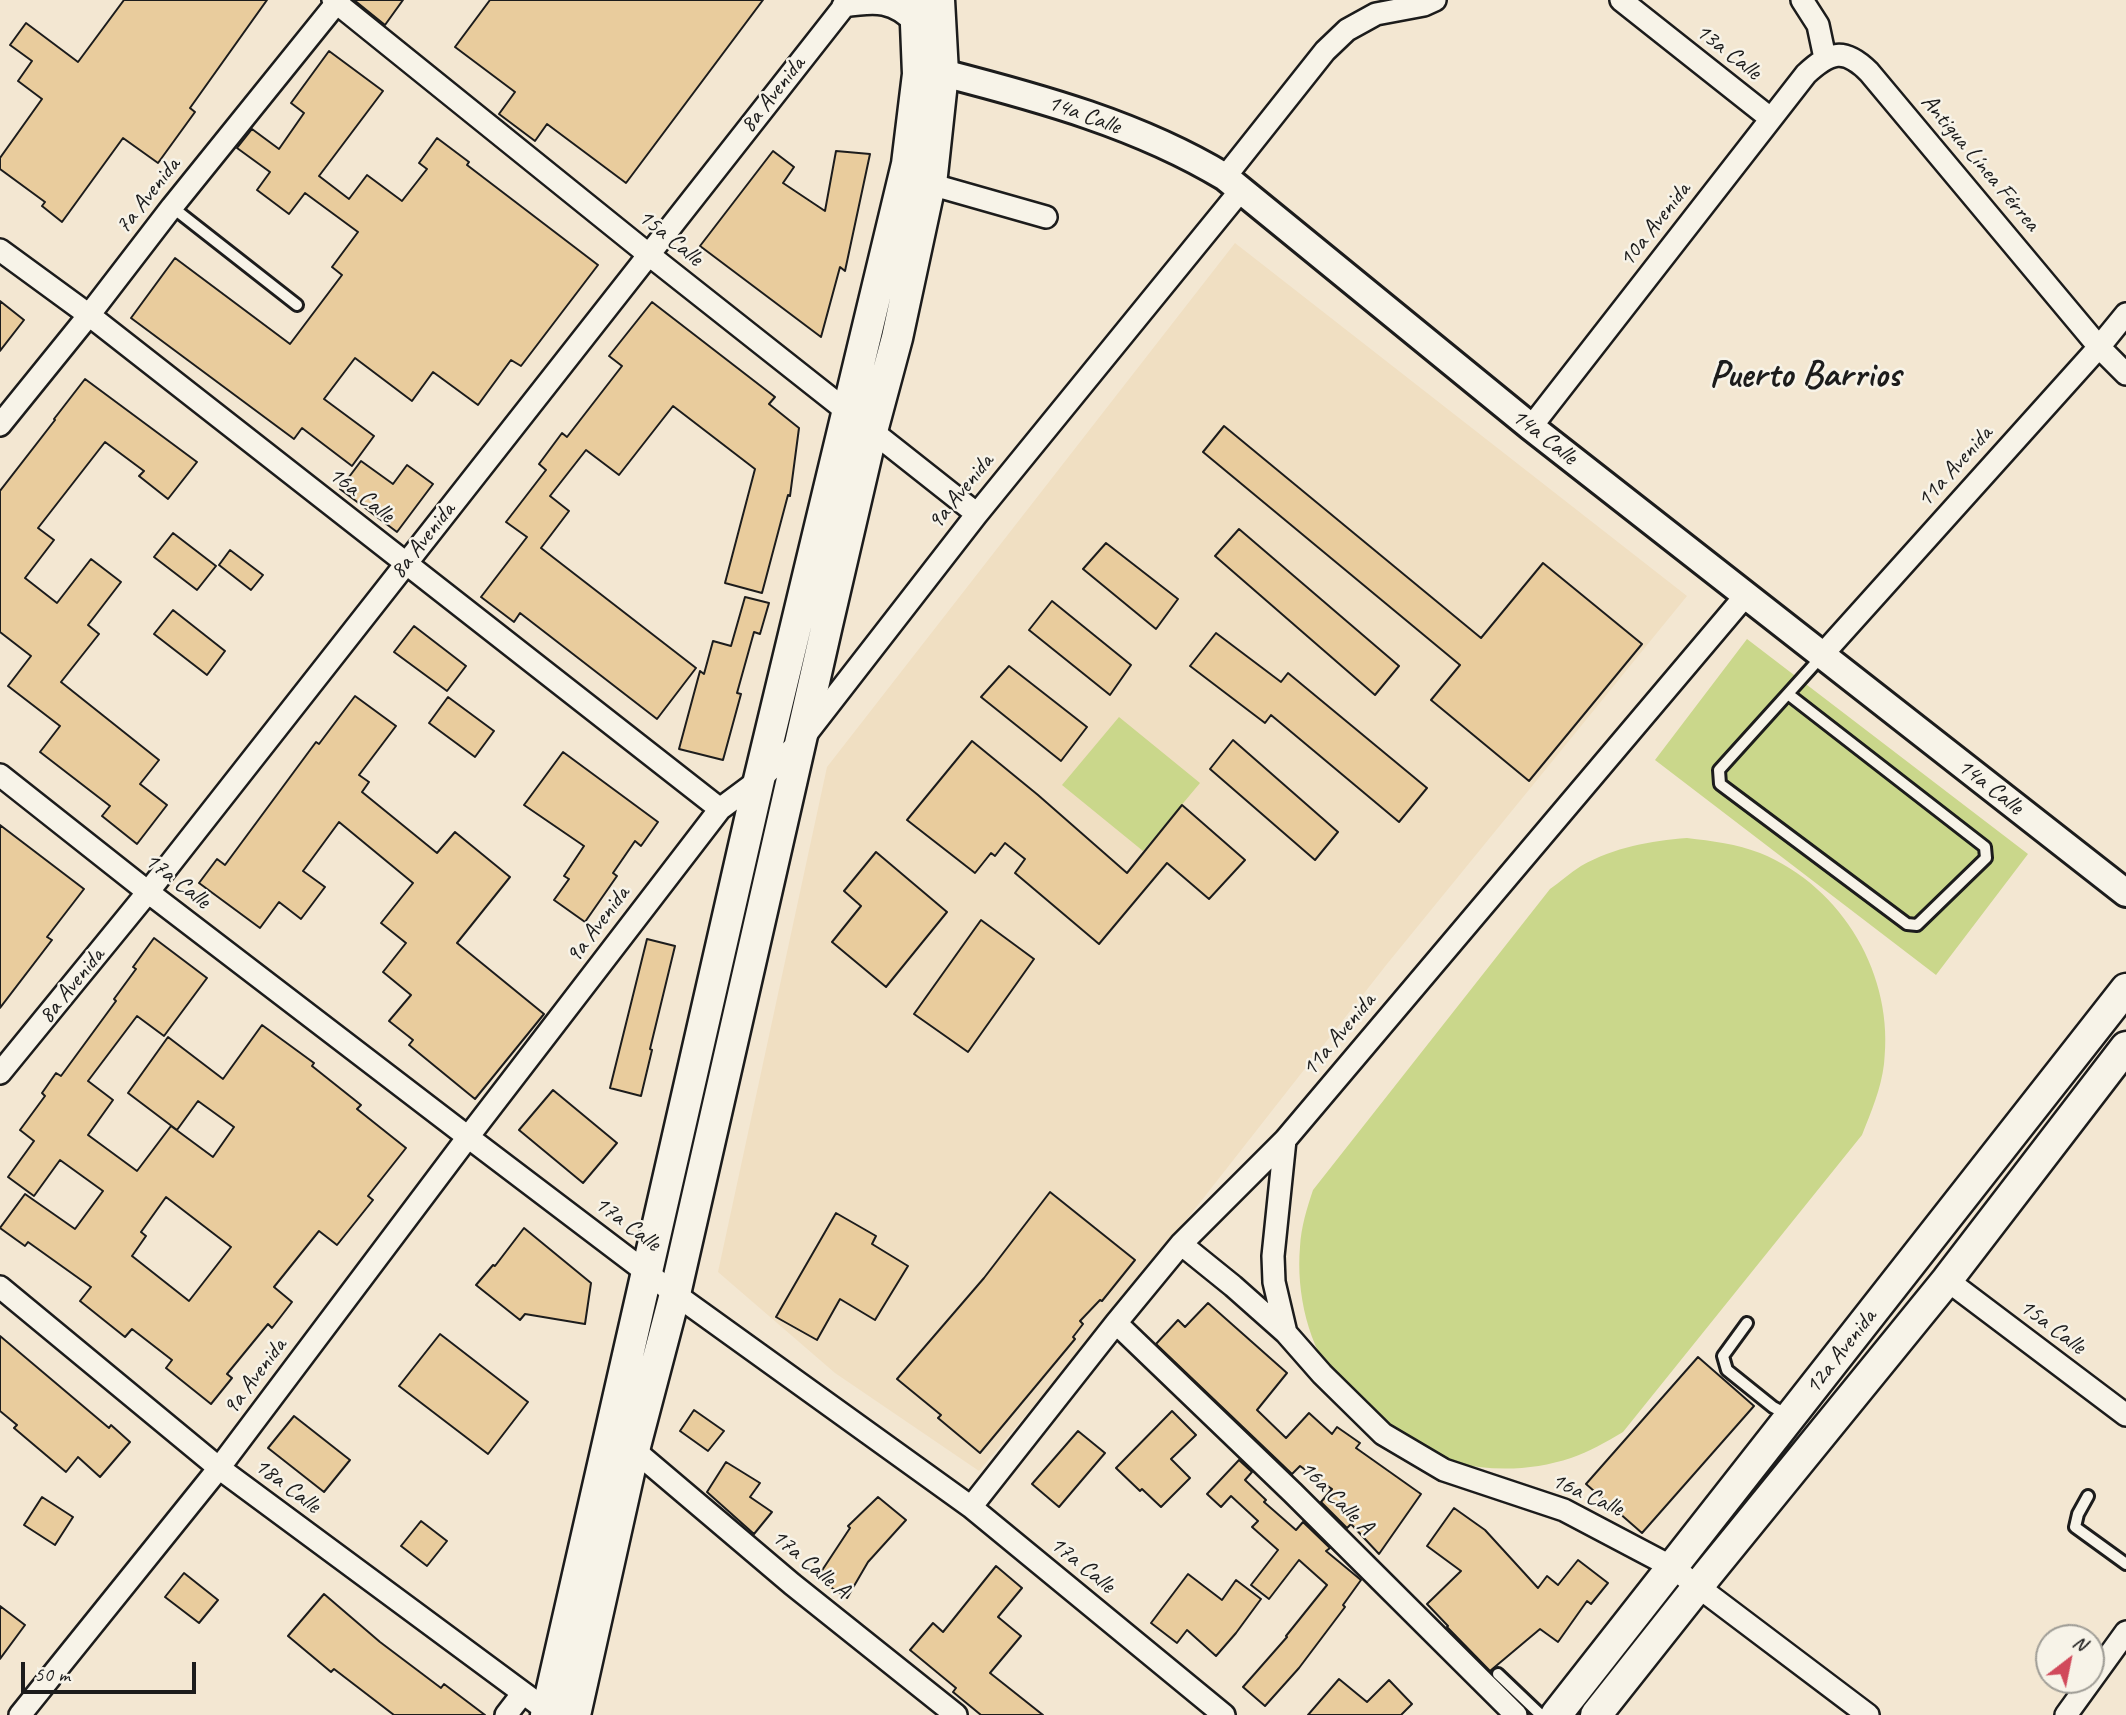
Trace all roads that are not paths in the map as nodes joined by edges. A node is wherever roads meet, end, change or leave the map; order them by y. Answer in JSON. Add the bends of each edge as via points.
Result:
{"nodes":[{"id":1,"x":939,"y":0,"type":"edge"},
{"id":2,"x":1436,"y":0,"type":"edge"},
{"id":3,"x":1621,"y":0,"type":"edge"},
{"id":4,"x":1802,"y":0,"type":"edge"},
{"id":5,"x":336,"y":1,"type":"edge"},
{"id":6,"x":846,"y":3,"type":"edge"},
{"id":7,"x":915,"y":12,"type":"edge"},
{"id":8,"x":1825,"y":58,"type":"junction"},
{"id":9,"x":931,"y":73,"type":"junction"},
{"id":10,"x":1770,"y":118,"type":"junction"},
{"id":11,"x":1233,"y":183,"type":"junction"},
{"id":12,"x":930,"y":184,"type":"junction"},
{"id":13,"x":172,"y":207,"type":"junction"},
{"id":14,"x":1046,"y":217,"type":"dead end"},
{"id":15,"x":0,"y":250,"type":"edge"},
{"id":16,"x":648,"y":254,"type":"junction"},
{"id":17,"x":297,"y":305,"type":"dead end"},
{"id":18,"x":2126,"y":314,"type":"edge"},
{"id":19,"x":89,"y":315,"type":"junction"},
{"id":20,"x":2099,"y":347,"type":"junction"},
{"id":21,"x":2126,"y":374,"type":"edge"},
{"id":22,"x":847,"y":411,"type":"junction"},
{"id":23,"x":0,"y":425,"type":"edge"},
{"id":24,"x":1531,"y":427,"type":"junction"},
{"id":25,"x":873,"y":431,"type":"junction"},
{"id":26,"x":977,"y":514,"type":"junction"},
{"id":27,"x":406,"y":564,"type":"junction"},
{"id":28,"x":1746,"y":595,"type":"junction"},
{"id":29,"x":1822,"y":655,"type":"junction"},
{"id":30,"x":1788,"y":694,"type":"junction"},
{"id":31,"x":800,"y":742,"type":"junction"},
{"id":32,"x":0,"y":775,"type":"edge"},
{"id":33,"x":759,"y":780,"type":"junction"},
{"id":34,"x":720,"y":809,"type":"junction"},
{"id":35,"x":148,"y":892,"type":"junction"},
{"id":36,"x":2126,"y":893,"type":"edge"},
{"id":37,"x":2126,"y":989,"type":"edge"},
{"id":38,"x":2126,"y":1047,"type":"edge"},
{"id":39,"x":0,"y":1073,"type":"edge"},
{"id":40,"x":468,"y":1137,"type":"junction"},
{"id":41,"x":1285,"y":1140,"type":"junction"},
{"id":42,"x":1181,"y":1244,"type":"junction"},
{"id":43,"x":648,"y":1273,"type":"junction"},
{"id":44,"x":1947,"y":1280,"type":"junction"},
{"id":45,"x":0,"y":1287,"type":"edge"},
{"id":46,"x":675,"y":1294,"type":"junction"},
{"id":47,"x":1115,"y":1323,"type":"junction"},
{"id":48,"x":1747,"y":1323,"type":"dead end"},
{"id":49,"x":1286,"y":1333,"type":"junction"},
{"id":50,"x":2126,"y":1415,"type":"edge"},
{"id":51,"x":1790,"y":1417,"type":"junction"},
{"id":52,"x":634,"y":1450,"type":"junction"},
{"id":53,"x":219,"y":1468,"type":"junction"},
{"id":54,"x":2088,"y":1496,"type":"dead end"},
{"id":55,"x":971,"y":1507,"type":"junction"},
{"id":56,"x":2126,"y":1564,"type":"edge"},
{"id":57,"x":1672,"y":1567,"type":"junction"},
{"id":58,"x":1698,"y":1586,"type":"junction"},
{"id":59,"x":2126,"y":1632,"type":"edge"},
{"id":60,"x":1498,"y":1674,"type":"dead end"},
{"id":61,"x":523,"y":1693,"type":"junction"},
{"id":62,"x":555,"y":1714,"type":"edge"},
{"id":63,"x":20,"y":1715,"type":"edge"},
{"id":64,"x":506,"y":1715,"type":"edge"},
{"id":65,"x":956,"y":1715,"type":"edge"},
{"id":66,"x":1224,"y":1715,"type":"edge"},
{"id":67,"x":1516,"y":1715,"type":"edge"},
{"id":68,"x":1541,"y":1715,"type":"edge"},
{"id":69,"x":1556,"y":1715,"type":"edge"},
{"id":70,"x":1596,"y":1715,"type":"edge"},
{"id":71,"x":1868,"y":1715,"type":"edge"},
{"id":72,"x":2066,"y":1715,"type":"edge"}],
"edges":[{"from":1,"to":9,"type":"main road"},
{"from":2,"to":11,"type":"street","name":"9a Avenida","via":[[1376,14],[1347,30],[1325,51]]},
{"from":3,"to":10,"type":"street","name":"13a Calle"},
{"from":4,"to":8,"type":"street","via":[[1818,25]]},
{"from":5,"to":13,"type":"street","name":"7a Avenida"},
{"from":5,"to":16,"type":"street","name":"15a Calle"},
{"from":6,"to":7,"type":"street","name":"8a Avenida","via":[[886,1]]},
{"from":6,"to":16,"type":"street","name":"8a Avenida"},
{"from":7,"to":9,"type":"main road","name":"8a Avenida"},
{"from":8,"to":10,"type":"street","name":"10a Avenida"},
{"from":8,"to":20,"type":"street","name":"Antigua Línea Férrea","via":[[1844,55],[1869,72]]},
{"from":9,"to":11,"type":"street","name":"14a Calle","via":[[1073,108],[1189,155]]},
{"from":9,"to":12,"type":"main road"},
{"from":9,"to":22,"type":"main road"},
{"from":10,"to":24,"type":"street","name":"10a Avenida"},
{"from":11,"to":24,"type":"street","name":"14a Calle"},
{"from":11,"to":26,"type":"street","name":"9a Avenida"},
{"from":12,"to":14,"type":"street"},
{"from":12,"to":25,"type":"main road"},
{"from":13,"to":17,"type":"lane"},
{"from":13,"to":19,"type":"street","name":"7a Avenida"},
{"from":15,"to":19,"type":"street","name":"16a Calle"},
{"from":16,"to":22,"type":"street","name":"15a Calle"},
{"from":16,"to":27,"type":"street","name":"8a Avenida"},
{"from":18,"to":20,"type":"street","name":"11a Avenida"},
{"from":19,"to":23,"type":"street","name":"7a Avenida"},
{"from":19,"to":27,"type":"street","name":"16a Calle"},
{"from":20,"to":21,"type":"street","name":"Antigua Línea Férrea"},
{"from":20,"to":29,"type":"street","name":"11a Avenida"},
{"from":22,"to":25,"type":"street","name":"15a Calle"},
{"from":22,"to":33,"type":"main road"},
{"from":24,"to":28,"type":"street","name":"14a Calle"},
{"from":25,"to":26,"type":"street","name":"15a Calle"},
{"from":25,"to":31,"type":"main road"},
{"from":26,"to":31,"type":"street","name":"9a Avenida"},
{"from":27,"to":34,"type":"street","name":"16a Calle"},
{"from":27,"to":35,"type":"street","name":"8a Avenida"},
{"from":28,"to":29,"type":"street","name":"14a Calle"},
{"from":28,"to":41,"type":"street","name":"11a Avenida"},
{"from":29,"to":30,"type":"lane"},
{"from":29,"to":36,"type":"street","name":"14a Calle"},
{"from":30,"to":30,"type":"lane","via":[[1985,847],[1986,858],[1917,925],[1907,924],[1720,784],[1719,770]]},
{"from":31,"to":33,"type":"street","name":"9a Avenida"},
{"from":31,"to":46,"type":"main road"},
{"from":32,"to":35,"type":"street","name":"17a Calle"},
{"from":33,"to":34,"type":"street","name":"9a Avenida"},
{"from":33,"to":43,"type":"main road"},
{"from":34,"to":40,"type":"street","name":"9a Avenida"},
{"from":35,"to":39,"type":"street","name":"8a Avenida"},
{"from":35,"to":40,"type":"street","name":"17a Calle"},
{"from":37,"to":51,"type":"main road","name":"12a Avenida"},
{"from":38,"to":44,"type":"main road","name":"12a Avenida"},
{"from":40,"to":43,"type":"street","name":"17a Calle"},
{"from":40,"to":53,"type":"street","name":"9a Avenida"},
{"from":41,"to":42,"type":"street","name":"11a Avenida"},
{"from":41,"to":49,"type":"street","name":"16a Calle","via":[[1273,1256]]},
{"from":42,"to":47,"type":"street","name":"11a Avenida"},
{"from":42,"to":49,"type":"street","name":"16a Calle"},
{"from":43,"to":46,"type":"street","name":"17a Calle"},
{"from":43,"to":62,"type":"main road"},
{"from":44,"to":50,"type":"street","name":"15a Calle"},
{"from":44,"to":58,"type":"main road","name":"12a Avenida"},
{"from":45,"to":53,"type":"street","name":"18a Calle"},
{"from":46,"to":52,"type":"main road"},
{"from":46,"to":55,"type":"street","name":"17a Calle"},
{"from":47,"to":55,"type":"street","name":"11a Avenida"},
{"from":47,"to":67,"type":"street","name":"16a Calle A"},
{"from":48,"to":51,"type":"lane","via":[[1723,1356],[1727,1370]]},
{"from":49,"to":57,"type":"street","name":"16a Calle","via":[[1383,1434],[1444,1470],[1564,1510]]},
{"from":51,"to":57,"type":"main road","name":"12a Avenida"},
{"from":52,"to":62,"type":"main road"},
{"from":52,"to":65,"type":"street","name":"17a Calle A"},
{"from":53,"to":61,"type":"street","name":"18a Calle"},
{"from":53,"to":63,"type":"street","name":"9a Avenida"},
{"from":54,"to":56,"type":"lane","via":[[2075,1527]]},
{"from":55,"to":66,"type":"street","name":"17a Calle"},
{"from":57,"to":58,"type":"street","name":"16a Calle"},
{"from":57,"to":69,"type":"main road","name":"12a Avenida"},
{"from":58,"to":70,"type":"main road","name":"12a Avenida"},
{"from":58,"to":71,"type":"street","name":"16a Calle"},
{"from":59,"to":72,"type":"street"},
{"from":60,"to":68,"type":"lane"},
{"from":61,"to":62,"type":"street","name":"18a Calle"},
{"from":61,"to":64,"type":"street"}]}
